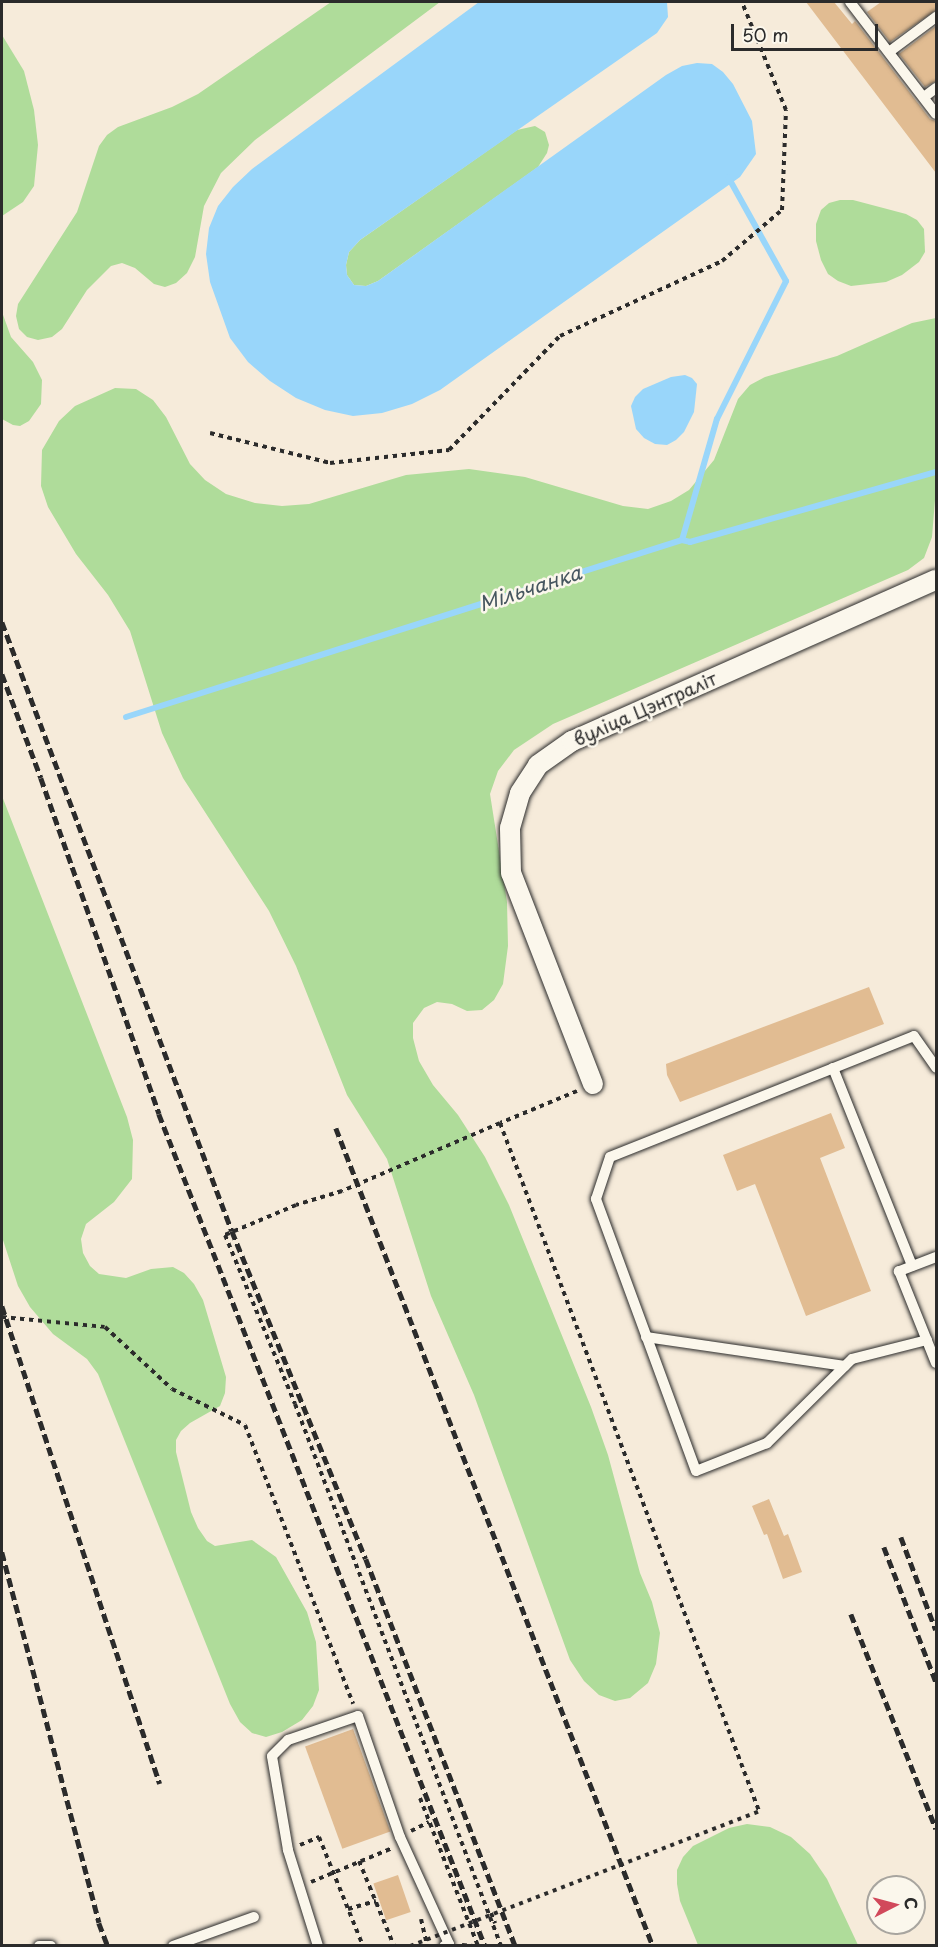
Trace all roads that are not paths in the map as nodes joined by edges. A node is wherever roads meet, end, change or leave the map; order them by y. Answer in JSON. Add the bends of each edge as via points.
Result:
{"nodes":[{"id":1,"x":852,"y":2,"type":"edge"},
{"id":2,"x":936,"y":17,"type":"edge"},
{"id":3,"x":889,"y":52,"type":"junction"},
{"id":4,"x":936,"y":88,"type":"edge"},
{"id":5,"x":924,"y":97,"type":"junction"},
{"id":6,"x":936,"y":114,"type":"edge"},
{"id":7,"x":936,"y":580,"type":"edge"},
{"id":8,"x":833,"y":1068,"type":"junction"},
{"id":9,"x":936,"y":1068,"type":"edge"},
{"id":10,"x":593,"y":1084,"type":"road end"},
{"id":11,"x":936,"y":1257,"type":"edge"},
{"id":12,"x":912,"y":1266,"type":"junction"},
{"id":13,"x":646,"y":1337,"type":"junction"},
{"id":14,"x":927,"y":1340,"type":"junction"},
{"id":15,"x":936,"y":1363,"type":"edge"},
{"id":16,"x":845,"y":1366,"type":"junction"},
{"id":17,"x":254,"y":1917,"type":"dead end"},
{"id":18,"x":39,"y":1946,"type":"edge"},
{"id":19,"x":51,"y":1946,"type":"edge"},
{"id":20,"x":173,"y":1946,"type":"edge"},
{"id":21,"x":318,"y":1946,"type":"edge"},
{"id":22,"x":444,"y":1946,"type":"edge"}],
"edges":[{"from":1,"to":3,"type":"lane"},
{"from":2,"to":3,"type":"lane"},
{"from":3,"to":5,"type":"lane"},
{"from":4,"to":5,"type":"lane"},
{"from":5,"to":6,"type":"lane"},
{"from":7,"to":10,"type":"street","name":"вуліца Цэнтраліт","via":[[572,741],[538,765],[520,793],[510,828],[511,873]]},
{"from":8,"to":9,"type":"lane","via":[[914,1035]]},
{"from":8,"to":12,"type":"lane"},
{"from":8,"to":13,"type":"lane","via":[[610,1157],[596,1199]]},
{"from":11,"to":12,"type":"lane"},
{"from":12,"to":14,"type":"lane","via":[[899,1270]]},
{"from":13,"to":16,"type":"lane"},
{"from":13,"to":16,"type":"lane","via":[[696,1471],[767,1443]]},
{"from":14,"to":15,"type":"lane"},
{"from":14,"to":16,"type":"lane","via":[[852,1359]]},
{"from":17,"to":20,"type":"lane"},
{"from":18,"to":19,"type":"lane"},
{"from":21,"to":22,"type":"lane","via":[[288,1850],[272,1756],[288,1740],[358,1716],[400,1837],[449,1944]]}]}
